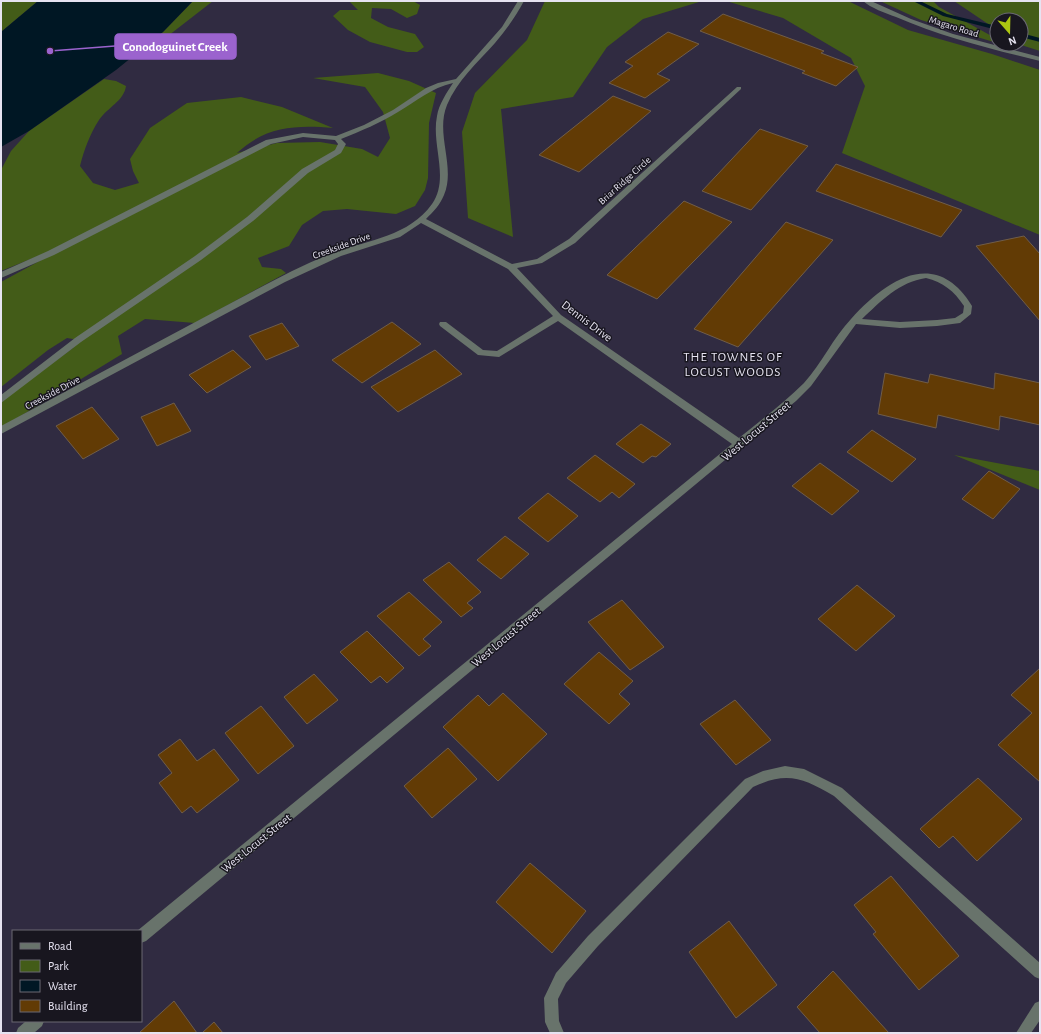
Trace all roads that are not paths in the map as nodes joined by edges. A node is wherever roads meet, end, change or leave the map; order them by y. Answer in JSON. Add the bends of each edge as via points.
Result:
{"nodes":[{"id":1,"x":521,"y":1,"type":"edge"},
{"id":2,"x":866,"y":1,"type":"edge"},
{"id":3,"x":1040,"y":58,"type":"edge"},
{"id":4,"x":460,"y":80,"type":"junction"},
{"id":5,"x":739,"y":88,"type":"dead end"},
{"id":6,"x":337,"y":138,"type":"junction"},
{"id":7,"x":421,"y":220,"type":"junction"},
{"id":8,"x":512,"y":267,"type":"junction"},
{"id":9,"x":1,"y":275,"type":"edge"},
{"id":10,"x":558,"y":317,"type":"junction"},
{"id":11,"x":854,"y":321,"type":"junction"},
{"id":12,"x":443,"y":324,"type":"dead end"},
{"id":13,"x":1,"y":400,"type":"edge"},
{"id":14,"x":1,"y":430,"type":"edge"},
{"id":15,"x":740,"y":444,"type":"junction"},
{"id":16,"x":142,"y":935,"type":"edge"},
{"id":17,"x":1040,"y":972,"type":"edge"},
{"id":18,"x":1040,"y":1008,"type":"edge"},
{"id":19,"x":36,"y":1022,"type":"edge"},
{"id":20,"x":23,"y":1033,"type":"edge"},
{"id":21,"x":557,"y":1033,"type":"edge"},
{"id":22,"x":1023,"y":1033,"type":"edge"}],
"edges":[{"from":1,"to":4,"type":"street","name":"Creekside Drive","via":[[503,30]]},
{"from":2,"to":3,"type":"street","name":"Magaro Road","via":[[920,26]]},
{"from":4,"to":6,"type":"street","via":[[428,89],[395,111]]},
{"from":4,"to":7,"type":"street","name":"Creekside Drive","via":[[449,94],[440,120],[439,139],[443,176],[441,194],[436,204]]},
{"from":5,"to":8,"type":"street","name":"Briar Ridge Circle","via":[[572,241],[539,261]]},
{"from":6,"to":9,"type":"street","via":[[303,135],[269,142],[52,253]]},
{"from":6,"to":13,"type":"street","via":[[342,144],[338,151],[305,171],[250,219],[78,340]]},
{"from":7,"to":8,"type":"street","name":"Dennis Drive"},
{"from":7,"to":14,"type":"street","name":"Creekside Drive","via":[[392,238],[325,259]]},
{"from":8,"to":10,"type":"street","name":"Dennis Drive"},
{"from":10,"to":12,"type":"street","via":[[499,354],[481,353]]},
{"from":10,"to":15,"type":"street","name":"Dennis Drive"},
{"from":11,"to":11,"type":"street","name":"West Locust Street","via":[[902,280],[915,276],[940,278],[958,291],[968,306],[967,314],[956,321],[937,324],[900,325]]},
{"from":11,"to":15,"type":"street","name":"West Locust Street","via":[[808,384]]},
{"from":15,"to":16,"type":"street","name":"West Locust Street"},
{"from":17,"to":21,"type":"street","via":[[838,792],[808,775],[787,771],[766,774],[749,783],[565,973],[551,998],[552,1022]]},
{"from":18,"to":22,"type":"street"},
{"from":19,"to":20,"type":"street"}]}
